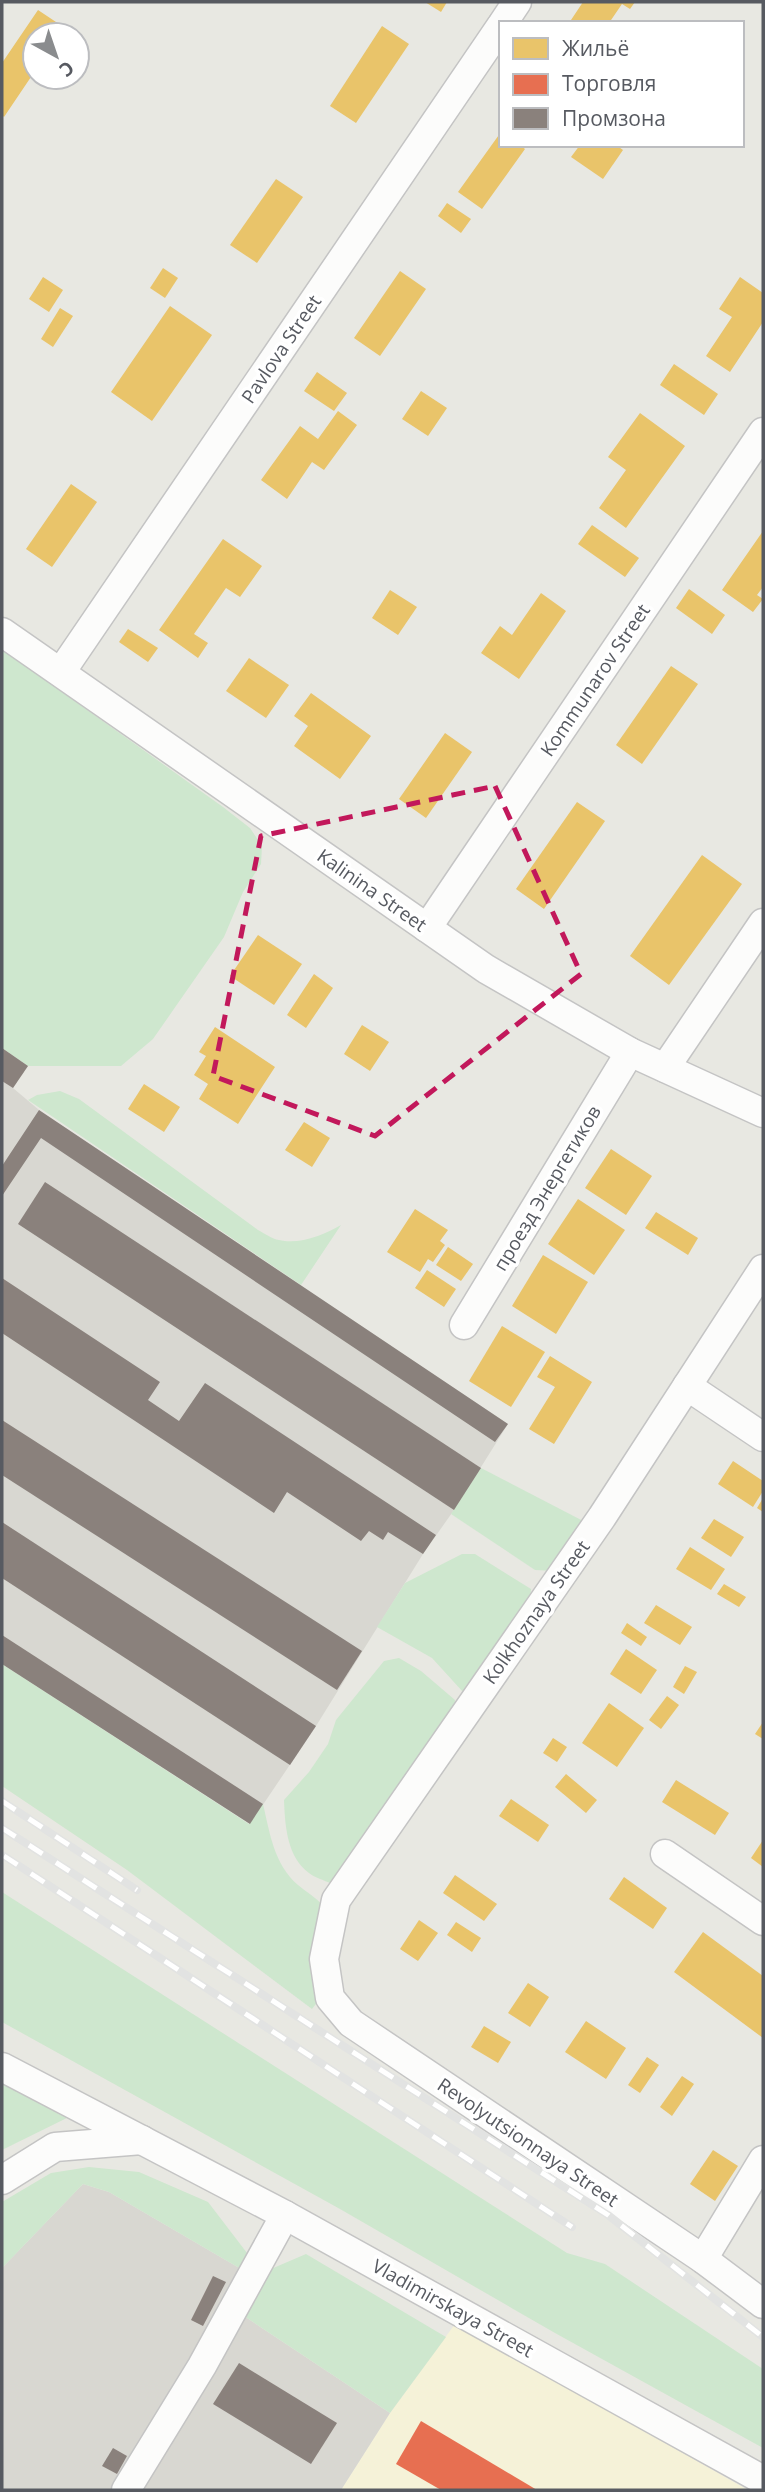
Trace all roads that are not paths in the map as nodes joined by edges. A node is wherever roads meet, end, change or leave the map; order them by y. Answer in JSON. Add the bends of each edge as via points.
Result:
{"nodes":[{"id":1,"x":517,"y":2,"type":"edge"},
{"id":2,"x":504,"y":21,"type":"edge"},
{"id":3,"x":499,"y":28,"type":"edge"},
{"id":4,"x":763,"y":432,"type":"edge"},
{"id":5,"x":2,"y":632,"type":"edge"},
{"id":6,"x":61,"y":672,"type":"junction"},
{"id":7,"x":763,"y":923,"type":"edge"},
{"id":8,"x":427,"y":928,"type":"junction"},
{"id":9,"x":630,"y":1052,"type":"junction"},
{"id":10,"x":665,"y":1068,"type":"junction"},
{"id":11,"x":763,"y":1113,"type":"edge"},
{"id":12,"x":763,"y":1269,"type":"edge"},
{"id":13,"x":464,"y":1325,"type":"dead end"},
{"id":14,"x":687,"y":1386,"type":"junction"},
{"id":15,"x":763,"y":1437,"type":"edge"},
{"id":16,"x":665,"y":1853,"type":"dead end"},
{"id":17,"x":763,"y":1921,"type":"edge"},
{"id":18,"x":324,"y":1959,"type":"joint"},
{"id":19,"x":2,"y":2067,"type":"edge"},
{"id":20,"x":142,"y":2140,"type":"junction"},
{"id":21,"x":763,"y":2160,"type":"edge"},
{"id":22,"x":2,"y":2180,"type":"edge"},
{"id":23,"x":285,"y":2215,"type":"junction"},
{"id":24,"x":703,"y":2259,"type":"junction"},
{"id":25,"x":763,"y":2304,"type":"edge"},
{"id":26,"x":763,"y":2480,"type":"edge"},
{"id":27,"x":126,"y":2490,"type":"edge"}],
"edges":[{"from":1,"to":2,"type":"street","name":"Pavlova Street"},
{"from":3,"to":6,"type":"street","name":"Pavlova Street"},
{"from":4,"to":8,"type":"street","name":"Kommunarov Street"},
{"from":5,"to":6,"type":"street","name":"Kalinina Street"},
{"from":6,"to":8,"type":"street","name":"Kalinina Street"},
{"from":7,"to":10,"type":"street"},
{"from":8,"to":9,"type":"street","name":"Kalinina Street"},
{"from":9,"to":10,"type":"street","name":"Kalinina Street"},
{"from":9,"to":13,"type":"street","name":"проезд Энергетиков"},
{"from":10,"to":11,"type":"street","name":"Kalinina Street"},
{"from":12,"to":14,"type":"street","name":"Kolkhoznaya Street"},
{"from":14,"to":15,"type":"street"},
{"from":14,"to":18,"type":"street","name":"Kolkhoznaya Street","via":[[336,1900]]},
{"from":16,"to":17,"type":"street"},
{"from":18,"to":24,"type":"street","name":"Revolyutsionnaya Street","via":[[330,1998],[351,2023]]},
{"from":19,"to":20,"type":"street","name":"Vladimirskaya Street"},
{"from":20,"to":22,"type":"street","via":[[55,2147]]},
{"from":20,"to":23,"type":"street","name":"Vladimirskaya Street"},
{"from":21,"to":24,"type":"street"},
{"from":23,"to":26,"type":"street","name":"Vladimirskaya Street"},
{"from":23,"to":27,"type":"street"},
{"from":24,"to":25,"type":"street","name":"Revolyutsionnaya Street"}]}
